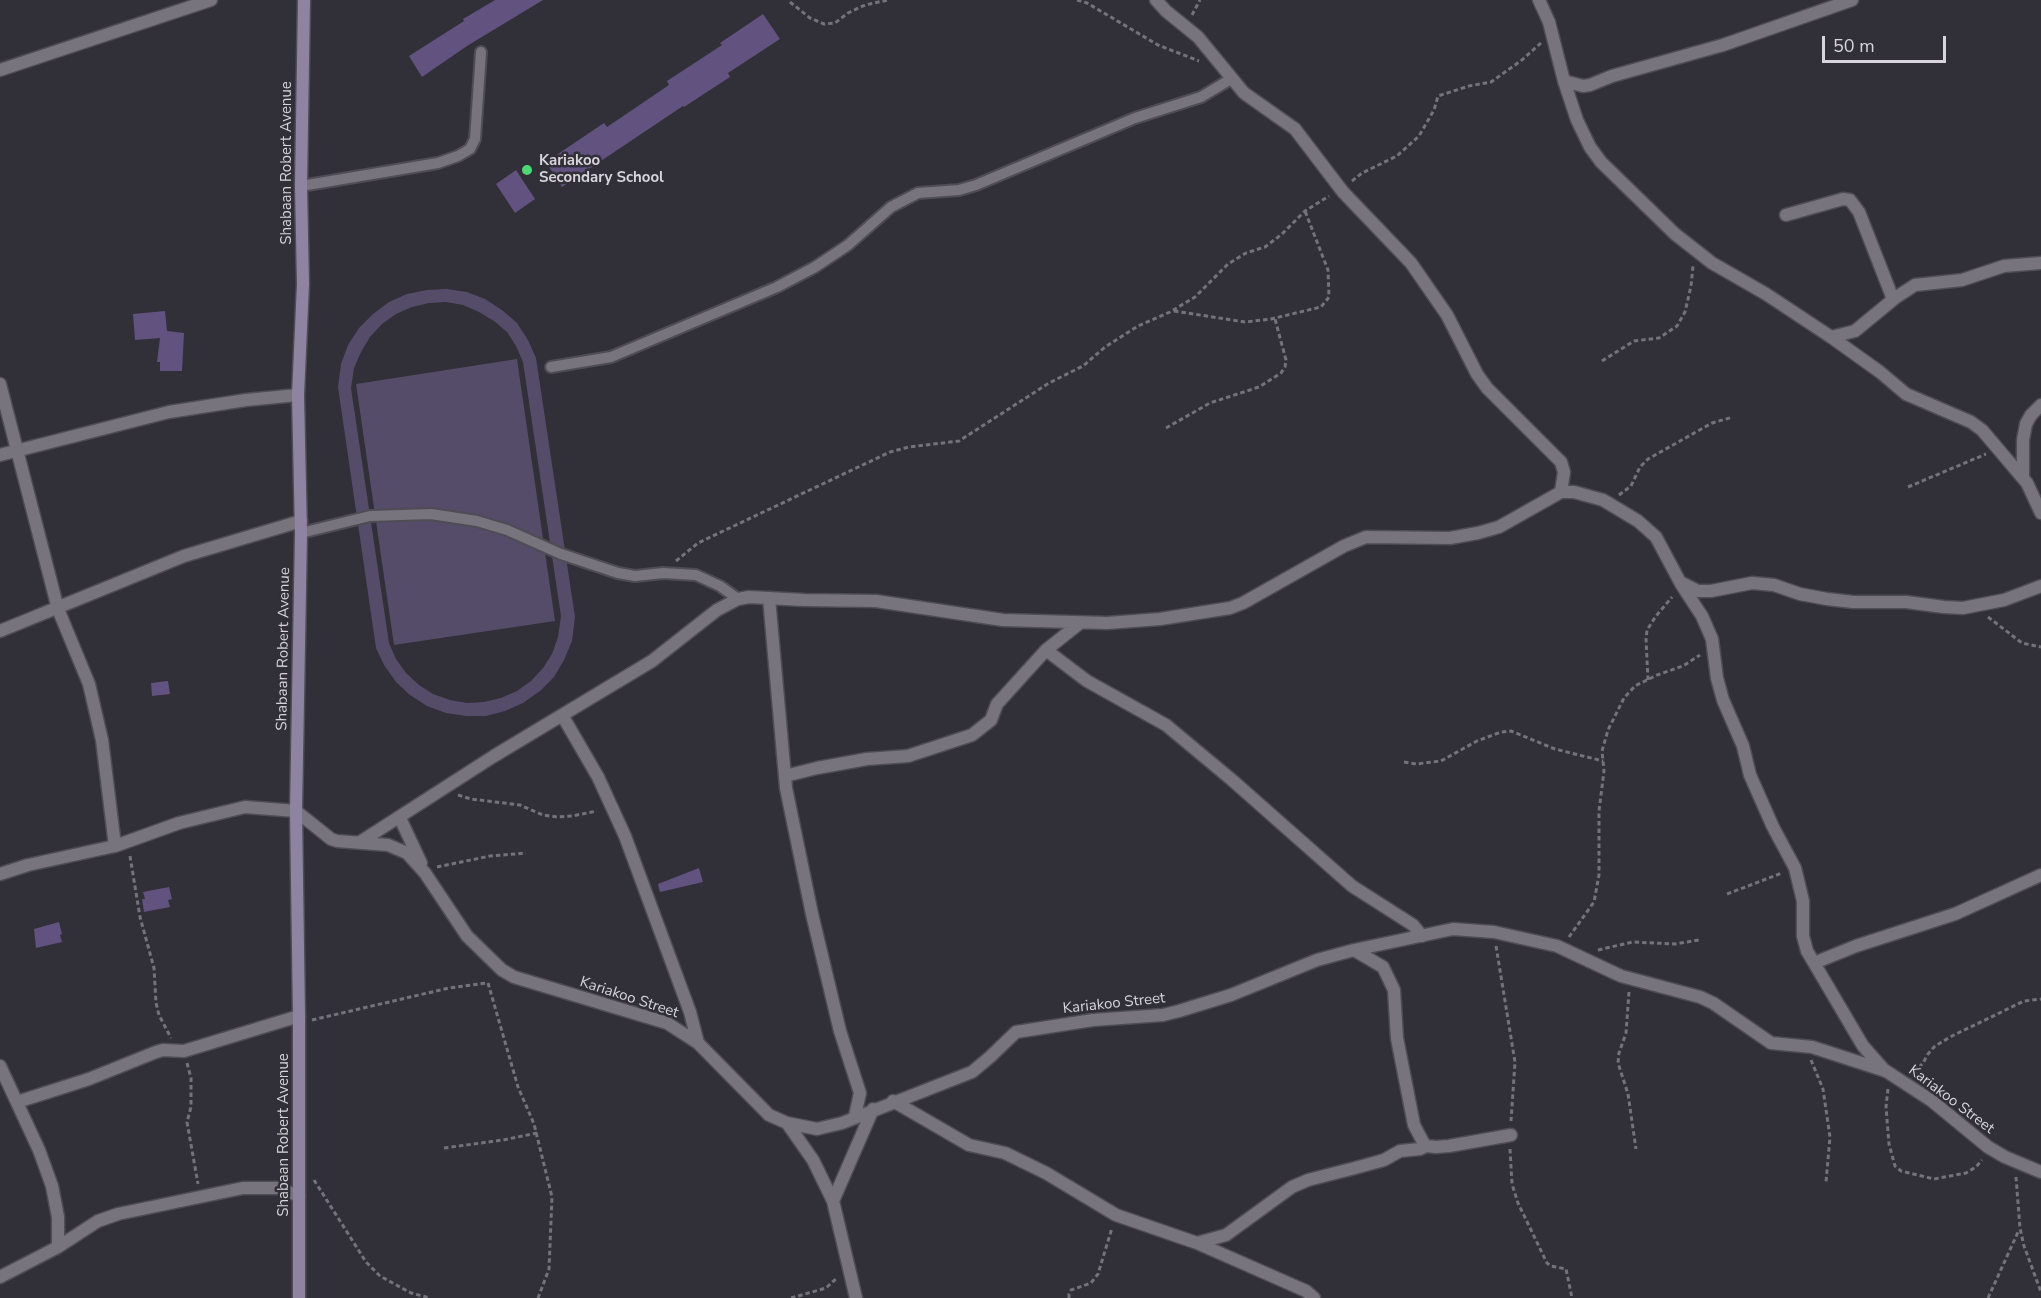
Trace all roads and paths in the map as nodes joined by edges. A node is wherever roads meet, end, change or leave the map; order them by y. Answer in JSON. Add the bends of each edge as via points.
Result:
{"nodes":[{"id":1,"x":211,"y":0,"type":"edge"},
{"id":2,"x":304,"y":0,"type":"edge"},
{"id":3,"x":888,"y":0,"type":"edge"},
{"id":4,"x":1077,"y":0,"type":"edge"},
{"id":5,"x":1156,"y":0,"type":"edge"},
{"id":6,"x":1539,"y":0,"type":"edge"},
{"id":7,"x":1852,"y":0,"type":"edge"},
{"id":8,"x":790,"y":2,"type":"dead end"},
{"id":9,"x":1550,"y":25,"type":"junction"},
{"id":10,"x":481,"y":52,"type":"dead end"},
{"id":11,"x":0,"y":70,"type":"edge"},
{"id":12,"x":1227,"y":74,"type":"junction"},
{"id":13,"x":1564,"y":81,"type":"junction"},
{"id":14,"x":301,"y":186,"type":"junction"},
{"id":15,"x":1340,"y":189,"type":"junction"},
{"id":16,"x":1305,"y":211,"type":"junction"},
{"id":17,"x":1786,"y":215,"type":"dead end"},
{"id":18,"x":1687,"y":244,"type":"junction"},
{"id":19,"x":2041,"y":263,"type":"edge"},
{"id":20,"x":1893,"y":299,"type":"junction"},
{"id":21,"x":1172,"y":311,"type":"junction"},
{"id":22,"x":1275,"y":319,"type":"junction"},
{"id":23,"x":1831,"y":337,"type":"junction"},
{"id":24,"x":1602,"y":361,"type":"dead end"},
{"id":25,"x":551,"y":367,"type":"dead end"},
{"id":26,"x":0,"y":384,"type":"edge"},
{"id":27,"x":298,"y":395,"type":"junction"},
{"id":28,"x":2041,"y":405,"type":"edge"},
{"id":29,"x":1733,"y":417,"type":"dead end"},
{"id":30,"x":1166,"y":428,"type":"dead end"},
{"id":31,"x":1999,"y":449,"type":"junction"},
{"id":32,"x":18,"y":450,"type":"junction"},
{"id":33,"x":0,"y":455,"type":"edge"},
{"id":34,"x":2022,"y":477,"type":"junction"},
{"id":35,"x":1908,"y":487,"type":"dead end"},
{"id":36,"x":1561,"y":492,"type":"junction"},
{"id":37,"x":1603,"y":500,"type":"junction"},
{"id":38,"x":2041,"y":513,"type":"edge"},
{"id":39,"x":301,"y":527,"type":"junction"},
{"id":40,"x":663,"y":573,"type":"junction"},
{"id":41,"x":1681,"y":584,"type":"junction"},
{"id":42,"x":2041,"y":586,"type":"edge"},
{"id":43,"x":769,"y":598,"type":"junction"},
{"id":44,"x":738,"y":599,"type":"junction"},
{"id":45,"x":1975,"y":607,"type":"junction"},
{"id":46,"x":58,"y":609,"type":"junction"},
{"id":47,"x":1080,"y":623,"type":"junction"},
{"id":48,"x":0,"y":631,"type":"edge"},
{"id":49,"x":1713,"y":645,"type":"junction"},
{"id":50,"x":2041,"y":647,"type":"edge"},
{"id":51,"x":1046,"y":650,"type":"junction"},
{"id":52,"x":1648,"y":680,"type":"junction"},
{"id":53,"x":562,"y":715,"type":"junction"},
{"id":54,"x":1603,"y":761,"type":"junction"},
{"id":55,"x":1404,"y":762,"type":"dead end"},
{"id":56,"x":785,"y":776,"type":"junction"},
{"id":57,"x":442,"y":789,"type":"junction"},
{"id":58,"x":612,"y":808,"type":"junction"},
{"id":59,"x":296,"y":811,"type":"junction"},
{"id":60,"x":400,"y":818,"type":"junction"},
{"id":61,"x":127,"y":841,"type":"junction"},
{"id":62,"x":360,"y":842,"type":"junction"},
{"id":63,"x":115,"y":846,"type":"junction"},
{"id":64,"x":526,"y":853,"type":"dead end"},
{"id":65,"x":1795,"y":868,"type":"junction"},
{"id":66,"x":424,"y":871,"type":"junction"},
{"id":67,"x":0,"y":874,"type":"edge"},
{"id":68,"x":2041,"y":875,"type":"edge"},
{"id":69,"x":1727,"y":894,"type":"dead end"},
{"id":70,"x":1422,"y":936,"type":"junction"},
{"id":71,"x":1699,"y":940,"type":"dead end"},
{"id":72,"x":1354,"y":950,"type":"junction"},
{"id":73,"x":1565,"y":950,"type":"junction"},
{"id":74,"x":1814,"y":963,"type":"junction"},
{"id":75,"x":1630,"y":978,"type":"junction"},
{"id":76,"x":497,"y":982,"type":"dead end"},
{"id":77,"x":488,"y":983,"type":"junction"},
{"id":78,"x":2041,"y":999,"type":"edge"},
{"id":79,"x":299,"y":1020,"type":"junction"},
{"id":80,"x":698,"y":1043,"type":"junction"},
{"id":81,"x":1807,"y":1047,"type":"junction"},
{"id":82,"x":180,"y":1051,"type":"junction"},
{"id":83,"x":0,"y":1066,"type":"edge"},
{"id":84,"x":1888,"y":1073,"type":"junction"},
{"id":85,"x":1905,"y":1082,"type":"junction"},
{"id":86,"x":893,"y":1101,"type":"junction"},
{"id":87,"x":17,"y":1102,"type":"junction"},
{"id":88,"x":873,"y":1109,"type":"junction"},
{"id":89,"x":855,"y":1116,"type":"junction"},
{"id":90,"x":787,"y":1123,"type":"junction"},
{"id":91,"x":537,"y":1132,"type":"junction"},
{"id":92,"x":1511,"y":1135,"type":"dead end"},
{"id":93,"x":1426,"y":1146,"type":"junction"},
{"id":94,"x":444,"y":1148,"type":"dead end"},
{"id":95,"x":1636,"y":1149,"type":"dead end"},
{"id":96,"x":1993,"y":1150,"type":"junction"},
{"id":97,"x":299,"y":1156,"type":"junction"},
{"id":98,"x":2012,"y":1161,"type":"junction"},
{"id":99,"x":2041,"y":1172,"type":"edge"},
{"id":100,"x":1826,"y":1182,"type":"dead end"},
{"id":101,"x":299,"y":1196,"type":"junction"},
{"id":102,"x":197,"y":1197,"type":"junction"},
{"id":103,"x":833,"y":1201,"type":"junction"},
{"id":104,"x":1116,"y":1215,"type":"junction"},
{"id":105,"x":2020,"y":1228,"type":"junction"},
{"id":106,"x":1197,"y":1243,"type":"junction"},
{"id":107,"x":58,"y":1247,"type":"junction"},
{"id":108,"x":846,"y":1253,"type":"junction"},
{"id":109,"x":0,"y":1277,"type":"edge"},
{"id":110,"x":2041,"y":1292,"type":"edge"},
{"id":111,"x":1308,"y":1296,"type":"edge"},
{"id":112,"x":298,"y":1298,"type":"edge"},
{"id":113,"x":430,"y":1298,"type":"edge"},
{"id":114,"x":538,"y":1298,"type":"edge"},
{"id":115,"x":791,"y":1298,"type":"edge"},
{"id":116,"x":856,"y":1298,"type":"edge"},
{"id":117,"x":1069,"y":1298,"type":"edge"},
{"id":118,"x":1988,"y":1298,"type":"edge"}],
"edges":[{"from":1,"to":11,"type":"street"},
{"from":2,"to":14,"type":"street","name":"Shabaan Robert Avenue"},
{"from":3,"to":8,"type":"path","via":[[865,5],[824,24]]},
{"from":4,"to":12,"type":"path","via":[[1158,45]]},
{"from":5,"to":12,"type":"street","via":[[1198,37]]},
{"from":6,"to":9,"type":"street"},
{"from":7,"to":13,"type":"street","via":[[1590,85]]},
{"from":9,"to":13,"type":"street"},
{"from":9,"to":15,"type":"path","via":[[1536,49],[1491,82],[1438,96],[1419,136],[1397,156]]},
{"from":10,"to":14,"type":"lane","via":[[475,139],[470,148],[438,163]]},
{"from":12,"to":15,"type":"street","via":[[1244,93],[1295,129]]},
{"from":12,"to":25,"type":"lane","via":[[1200,96],[1135,118],[976,185],[918,193],[891,207],[848,245],[777,287],[611,357]]},
{"from":13,"to":18,"type":"street","via":[[1577,120],[1601,162]]},
{"from":14,"to":27,"type":"street","name":"Shabaan Robert Avenue","via":[[303,284]]},
{"from":15,"to":16,"type":"path"},
{"from":15,"to":36,"type":"street","via":[[1412,263],[1447,315],[1487,388],[1561,462]]},
{"from":16,"to":21,"type":"path","via":[[1265,247],[1228,264],[1195,297]]},
{"from":16,"to":22,"type":"path","via":[[1328,270],[1329,297],[1321,307]]},
{"from":17,"to":20,"type":"street","via":[[1850,200],[1859,212]]},
{"from":18,"to":23,"type":"street"},
{"from":18,"to":24,"type":"path","via":[[1693,267],[1691,286],[1677,326],[1659,338],[1634,341]]},
{"from":19,"to":20,"type":"street","via":[[2004,267],[1962,280],[1915,285]]},
{"from":20,"to":23,"type":"street","via":[[1855,331]]},
{"from":21,"to":22,"type":"path","via":[[1245,322]]},
{"from":21,"to":40,"type":"path","via":[[1138,326],[1083,366],[1049,383],[959,441],[890,452],[698,543]]},
{"from":22,"to":30,"type":"path","via":[[1286,360],[1281,373],[1259,387],[1210,403]]},
{"from":23,"to":31,"type":"street","via":[[1906,394],[1971,422]]},
{"from":26,"to":32,"type":"street"},
{"from":27,"to":32,"type":"street","via":[[169,412]]},
{"from":27,"to":39,"type":"street","name":"Shabaan Robert Avenue"},
{"from":28,"to":34,"type":"street","via":[[2026,424]]},
{"from":29,"to":37,"type":"path","via":[[1712,423],[1648,459],[1632,486]]},
{"from":31,"to":34,"type":"street"},
{"from":31,"to":35,"type":"path"},
{"from":32,"to":33,"type":"street"},
{"from":32,"to":46,"type":"street"},
{"from":34,"to":38,"type":"street"},
{"from":36,"to":37,"type":"street"},
{"from":36,"to":47,"type":"street","via":[[1499,527],[1478,533],[1450,538],[1366,537],[1230,608],[1160,619]]},
{"from":37,"to":41,"type":"street","via":[[1656,537]]},
{"from":39,"to":40,"type":"lane","via":[[370,516],[431,514],[507,530],[618,573]]},
{"from":39,"to":46,"type":"street","via":[[184,556]]},
{"from":39,"to":59,"type":"street","name":"Shabaan Robert Avenue"},
{"from":40,"to":44,"type":"lane","via":[[696,575]]},
{"from":41,"to":45,"type":"street","via":[[1711,591],[1752,583],[1853,602]]},
{"from":41,"to":49,"type":"street","via":[[1702,616]]},
{"from":41,"to":52,"type":"path","via":[[1647,630]]},
{"from":42,"to":45,"type":"street"},
{"from":43,"to":44,"type":"street"},
{"from":43,"to":47,"type":"street","via":[[876,601],[1003,620]]},
{"from":43,"to":56,"type":"street"},
{"from":44,"to":53,"type":"street","via":[[717,610],[652,661]]},
{"from":45,"to":50,"type":"path","via":[[2022,643]]},
{"from":46,"to":48,"type":"street"},
{"from":46,"to":63,"type":"street","via":[[89,684],[102,740]]},
{"from":47,"to":51,"type":"street"},
{"from":49,"to":52,"type":"path","via":[[1683,666]]},
{"from":49,"to":65,"type":"street","via":[[1723,700],[1743,746],[1750,775]]},
{"from":51,"to":56,"type":"street","via":[[997,704],[991,720],[972,735],[908,756],[867,759]]},
{"from":51,"to":70,"type":"street","via":[[1087,681],[1166,725],[1352,886],[1406,920]]},
{"from":52,"to":54,"type":"path","via":[[1624,698],[1608,730]]},
{"from":53,"to":57,"type":"street"},
{"from":53,"to":58,"type":"street"},
{"from":54,"to":55,"type":"path","via":[[1506,731],[1467,745],[1441,761]]},
{"from":54,"to":73,"type":"path","via":[[1599,875],[1594,902]]},
{"from":56,"to":89,"type":"street","via":[[823,961],[860,1093]]},
{"from":57,"to":58,"type":"path","via":[[557,817]]},
{"from":57,"to":60,"type":"street"},
{"from":58,"to":80,"type":"street","via":[[690,1012]]},
{"from":59,"to":61,"type":"street","via":[[245,807]]},
{"from":59,"to":62,"type":"street","name":"Kariakoo Street","via":[[331,839]]},
{"from":59,"to":79,"type":"street","name":"Shabaan Robert Avenue"},
{"from":60,"to":62,"type":"street"},
{"from":60,"to":66,"type":"street"},
{"from":61,"to":63,"type":"street"},
{"from":61,"to":82,"type":"path","via":[[140,917],[154,968],[157,1009]]},
{"from":62,"to":66,"type":"street","name":"Kariakoo Street","via":[[399,848]]},
{"from":63,"to":67,"type":"street"},
{"from":64,"to":66,"type":"path","via":[[490,856]]},
{"from":65,"to":69,"type":"path"},
{"from":65,"to":74,"type":"street","via":[[1803,901],[1803,936]]},
{"from":66,"to":80,"type":"street","name":"Kariakoo Street","via":[[467,936],[502,970],[667,1023]]},
{"from":68,"to":74,"type":"street","via":[[1955,914]]},
{"from":70,"to":72,"type":"street","name":"Kariakoo Street"},
{"from":70,"to":73,"type":"street","name":"Kariakoo Street","via":[[1467,929],[1519,936]]},
{"from":71,"to":73,"type":"path"},
{"from":72,"to":86,"type":"street","name":"Kariakoo Street","via":[[1163,1015],[1093,1020],[1016,1032],[972,1072]]},
{"from":72,"to":93,"type":"street","via":[[1383,967],[1394,990],[1397,1038],[1414,1125]]},
{"from":73,"to":75,"type":"street","name":"Kariakoo Street"},
{"from":74,"to":84,"type":"street","via":[[1863,1046]]},
{"from":75,"to":81,"type":"street","name":"Kariakoo Street","via":[[1700,997],[1771,1043]]},
{"from":75,"to":95,"type":"path","via":[[1626,1033],[1618,1063],[1628,1094]]},
{"from":76,"to":77,"type":"path"},
{"from":77,"to":79,"type":"path"},
{"from":77,"to":91,"type":"path","via":[[518,1087]]},
{"from":78,"to":85,"type":"path","via":[[2024,1001],[1935,1046]]},
{"from":79,"to":82,"type":"street"},
{"from":79,"to":97,"type":"street","name":"Shabaan Robert Avenue"},
{"from":80,"to":90,"type":"street","name":"Kariakoo Street","via":[[769,1115]]},
{"from":81,"to":84,"type":"street","name":"Kariakoo Street"},
{"from":81,"to":100,"type":"path","via":[[1823,1089],[1830,1137]]},
{"from":82,"to":87,"type":"street","via":[[156,1052]]},
{"from":82,"to":102,"type":"path","via":[[191,1078],[187,1122]]},
{"from":83,"to":87,"type":"street"},
{"from":84,"to":85,"type":"street","name":"Kariakoo Street"},
{"from":84,"to":96,"type":"path","via":[[1888,1144],[1900,1171],[1934,1179],[1966,1173]]},
{"from":85,"to":96,"type":"street","name":"Kariakoo Street"},
{"from":86,"to":88,"type":"street","name":"Kariakoo Street"},
{"from":86,"to":104,"type":"street","via":[[969,1145],[1005,1153],[1046,1173]]},
{"from":87,"to":107,"type":"street","via":[[52,1186]]},
{"from":88,"to":89,"type":"street","name":"Kariakoo Street"},
{"from":88,"to":103,"type":"street"},
{"from":89,"to":90,"type":"street","name":"Kariakoo Street","via":[[817,1129]]},
{"from":90,"to":103,"type":"street","via":[[813,1160]]},
{"from":91,"to":94,"type":"path"},
{"from":91,"to":114,"type":"path","via":[[552,1197],[549,1269]]},
{"from":92,"to":93,"type":"street"},
{"from":93,"to":106,"type":"street","via":[[1308,1180],[1292,1187],[1227,1235]]},
{"from":96,"to":98,"type":"street","name":"Kariakoo Street"},
{"from":97,"to":101,"type":"street","name":"Shabaan Robert Avenue"},
{"from":97,"to":113,"type":"path","via":[[366,1262],[380,1276],[411,1293]]},
{"from":98,"to":99,"type":"street","name":"Kariakoo Street"},
{"from":98,"to":105,"type":"path","via":[[2019,1190]]},
{"from":101,"to":102,"type":"street","via":[[271,1187]]},
{"from":101,"to":112,"type":"street","name":"Shabaan Robert Avenue"},
{"from":102,"to":107,"type":"street","via":[[98,1221]]},
{"from":103,"to":108,"type":"street"},
{"from":104,"to":106,"type":"street"},
{"from":104,"to":117,"type":"path","via":[[1098,1274],[1091,1283],[1071,1290]]},
{"from":105,"to":110,"type":"path"},
{"from":105,"to":118,"type":"path"},
{"from":106,"to":111,"type":"street"},
{"from":107,"to":109,"type":"street"},
{"from":108,"to":115,"type":"path","via":[[834,1282]]},
{"from":108,"to":116,"type":"street"}]}
